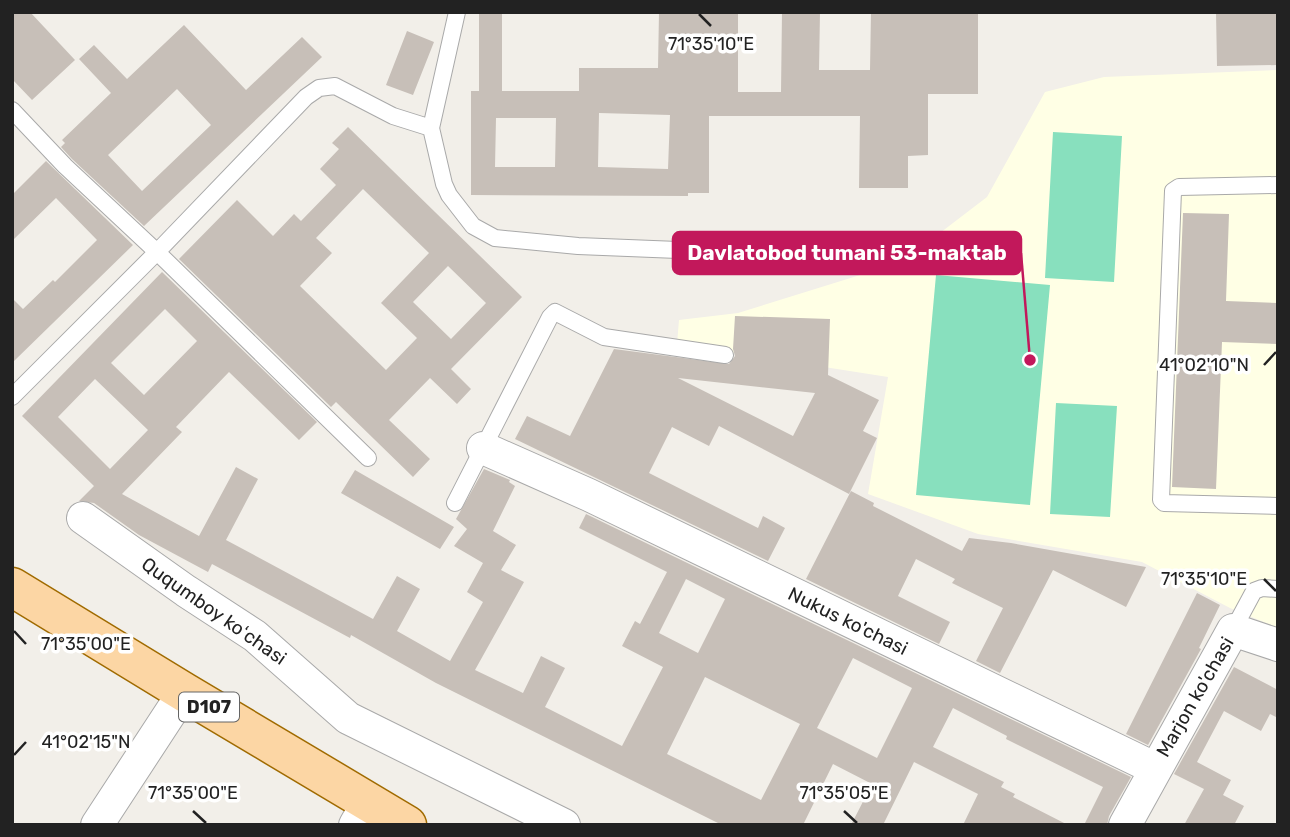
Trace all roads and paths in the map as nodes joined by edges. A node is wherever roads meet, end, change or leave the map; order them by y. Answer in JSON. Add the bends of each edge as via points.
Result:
{"nodes":[{"id":1,"x":457,"y":12,"type":"edge"},
{"id":2,"x":12,"y":110,"type":"edge"},
{"id":3,"x":431,"y":128,"type":"junction"},
{"id":4,"x":1278,"y":185,"type":"edge"},
{"id":5,"x":678,"y":250,"type":"dead end"},
{"id":6,"x":157,"y":252,"type":"junction"},
{"id":7,"x":725,"y":355,"type":"dead end"},
{"id":8,"x":12,"y":397,"type":"edge"},
{"id":9,"x":483,"y":448,"type":"junction"},
{"id":10,"x":368,"y":458,"type":"dead end"},
{"id":11,"x":455,"y":503,"type":"dead end"},
{"id":12,"x":1278,"y":506,"type":"edge"},
{"id":13,"x":83,"y":518,"type":"dead end"},
{"id":14,"x":12,"y":587,"type":"edge"},
{"id":15,"x":1278,"y":589,"type":"edge"},
{"id":16,"x":1233,"y":630,"type":"junction"},
{"id":17,"x":1278,"y":645,"type":"edge"},
{"id":18,"x":184,"y":692,"type":"junction"},
{"id":19,"x":1154,"y":768,"type":"junction"},
{"id":20,"x":362,"y":813,"type":"edge"},
{"id":21,"x":97,"y":825,"type":"edge"},
{"id":22,"x":407,"y":825,"type":"edge"},
{"id":23,"x":564,"y":825,"type":"edge"},
{"id":24,"x":1125,"y":825,"type":"edge"}],
"edges":[{"from":1,"to":3,"type":"lane"},
{"from":2,"to":6,"type":"lane"},
{"from":3,"to":5,"type":"lane","via":[[449,195],[473,226],[495,238]]},
{"from":3,"to":6,"type":"lane","via":[[382,111],[335,86],[319,88]]},
{"from":4,"to":12,"type":"lane","via":[[1179,187],[1173,191],[1161,500]]},
{"from":6,"to":8,"type":"lane"},
{"from":6,"to":10,"type":"lane"},
{"from":7,"to":9,"type":"lane","via":[[604,337],[555,312]]},
{"from":9,"to":11,"type":"lane"},
{"from":9,"to":19,"type":"street","name":"Nukus ko'chasi"},
{"from":13,"to":23,"type":"street","name":"Ququmboy koʻchasi","via":[[255,636],[348,718]]},
{"from":14,"to":18,"type":"main road","number":"D107"},
{"from":15,"to":16,"type":"lane","via":[[1254,591]]},
{"from":16,"to":17,"type":"street","name":"Marjon ko'chasi"},
{"from":16,"to":19,"type":"street","name":"Marjon ko'chasi"},
{"from":18,"to":20,"type":"main road","number":"D107"},
{"from":18,"to":21,"type":"street"},
{"from":19,"to":24,"type":"street"},
{"from":20,"to":22,"type":"main road","number":"D107"}]}
